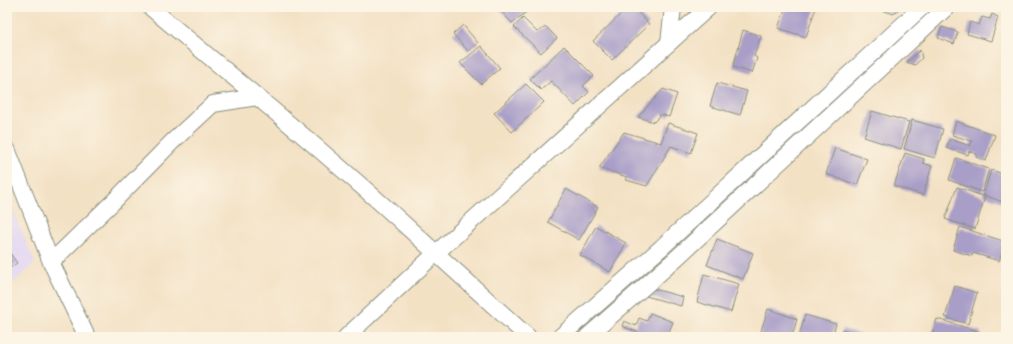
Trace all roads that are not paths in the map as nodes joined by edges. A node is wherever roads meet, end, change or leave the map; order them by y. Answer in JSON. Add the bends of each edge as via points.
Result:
{"nodes":[{"id":1,"x":150,"y":7,"type":"edge"},
{"id":2,"x":673,"y":7,"type":"edge"},
{"id":3,"x":709,"y":7,"type":"edge"},
{"id":4,"x":922,"y":7,"type":"edge"},
{"id":5,"x":947,"y":7,"type":"edge"},
{"id":6,"x":669,"y":43,"type":"junction"},
{"id":7,"x":257,"y":97,"type":"junction"},
{"id":8,"x":7,"y":149,"type":"edge"},
{"id":9,"x":435,"y":254,"type":"junction"},
{"id":10,"x":51,"y":262,"type":"junction"},
{"id":11,"x":87,"y":337,"type":"edge"},
{"id":12,"x":346,"y":337,"type":"edge"},
{"id":13,"x":528,"y":337,"type":"edge"},
{"id":14,"x":560,"y":337,"type":"edge"},
{"id":15,"x":587,"y":337,"type":"edge"}],
"edges":[{"from":1,"to":7,"type":"street"},
{"from":2,"to":6,"type":"street"},
{"from":3,"to":6,"type":"street"},
{"from":4,"to":14,"type":"street"},
{"from":5,"to":15,"type":"street","via":[[670,264]]},
{"from":6,"to":9,"type":"street"},
{"from":7,"to":9,"type":"street","via":[[406,225]]},
{"from":7,"to":10,"type":"street","via":[[213,104]]},
{"from":8,"to":10,"type":"street"},
{"from":9,"to":12,"type":"street"},
{"from":9,"to":13,"type":"street"},
{"from":10,"to":11,"type":"street"}]}
